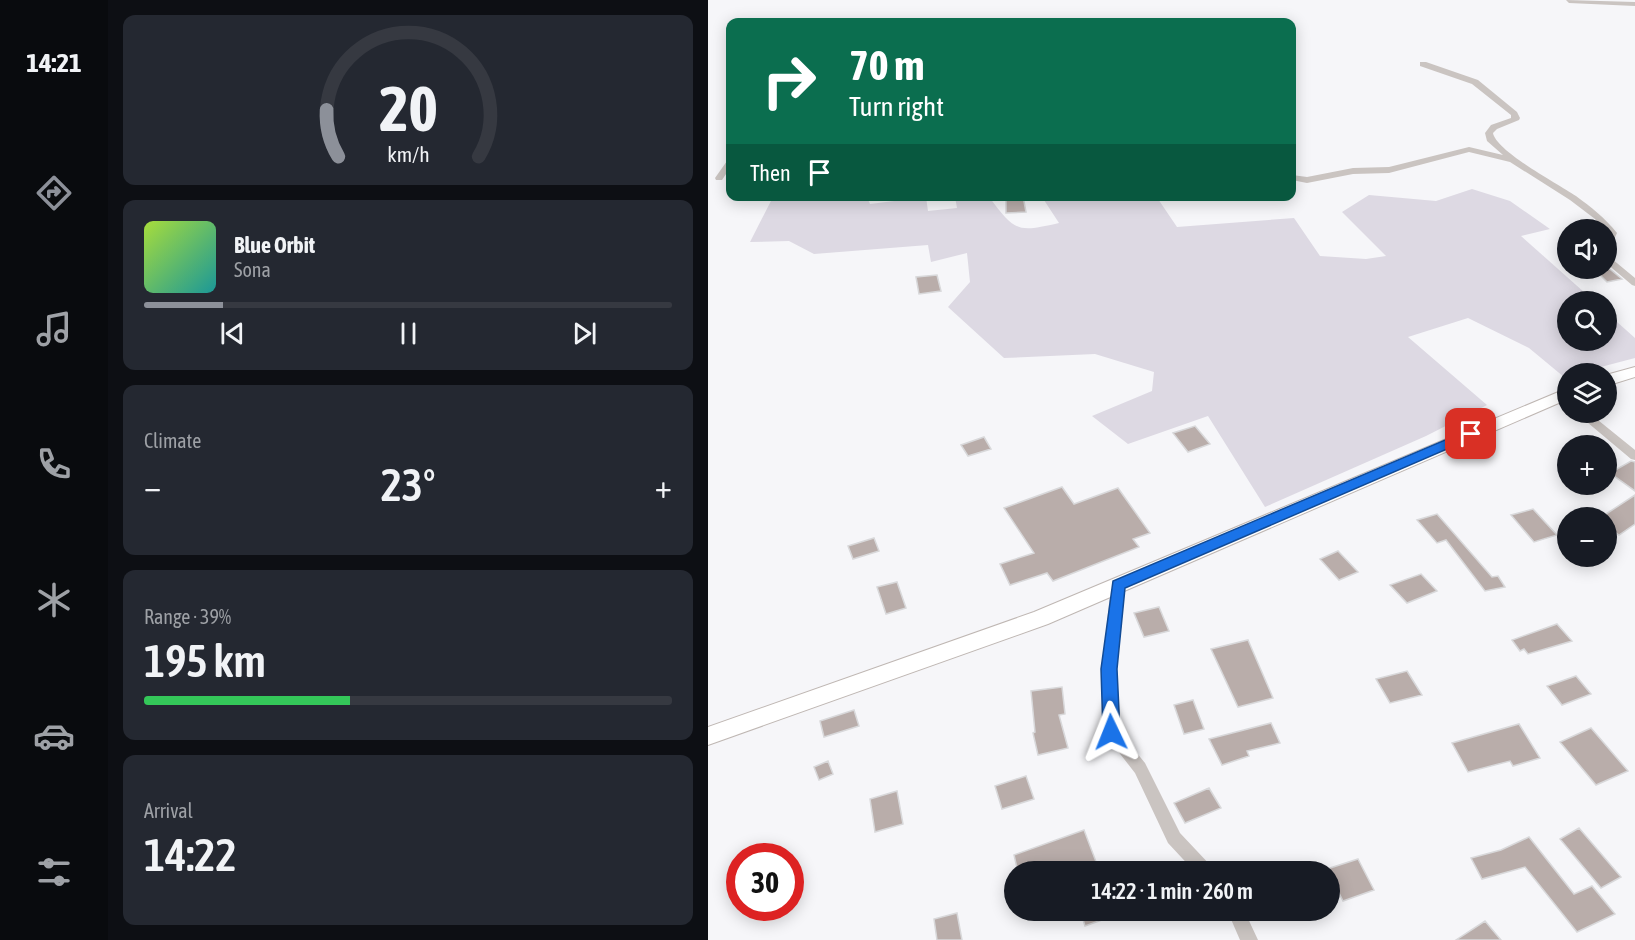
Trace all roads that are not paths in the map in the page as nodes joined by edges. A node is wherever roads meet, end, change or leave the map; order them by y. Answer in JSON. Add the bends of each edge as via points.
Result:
{"nodes":[{"id":1,"x":1569,"y":1,"type":"edge"},
{"id":2,"x":1635,"y":4,"type":"edge"},
{"id":3,"x":1423,"y":63,"type":"dead end"},
{"id":4,"x":1513,"y":160,"type":"junction"},
{"id":5,"x":726,"y":168,"type":"edge"},
{"id":6,"x":718,"y":178,"type":"dead end"},
{"id":7,"x":1296,"y":179,"type":"edge"},
{"id":8,"x":1600,"y":219,"type":"edge"},
{"id":9,"x":1617,"y":267,"type":"edge"},
{"id":10,"x":1635,"y":283,"type":"edge"},
{"id":11,"x":1635,"y":372,"type":"edge"},
{"id":12,"x":1617,"y":378,"type":"edge"},
{"id":13,"x":1557,"y":400,"type":"edge"},
{"id":14,"x":1594,"y":423,"type":"edge"},
{"id":15,"x":1635,"y":456,"type":"edge"},
{"id":16,"x":1118,"y":585,"type":"junction"},
{"id":17,"x":708,"y":736,"type":"edge"},
{"id":18,"x":1196,"y":861,"type":"edge"},
{"id":19,"x":1240,"y":921,"type":"edge"},
{"id":20,"x":1249,"y":940,"type":"edge"}],
"edges":[{"from":1,"to":2,"type":"street"},
{"from":3,"to":4,"type":"street","via":[[1475,82],[1514,114],[1514,120],[1494,127],[1489,133],[1490,139]]},
{"from":4,"to":7,"type":"street","via":[[1470,148],[1389,170]]},
{"from":4,"to":8,"type":"street"},
{"from":5,"to":6,"type":"street"},
{"from":9,"to":10,"type":"street"},
{"from":11,"to":12,"type":"main road"},
{"from":13,"to":16,"type":"main road"},
{"from":14,"to":15,"type":"street"},
{"from":16,"to":17,"type":"main road","via":[[1041,618]]},
{"from":16,"to":18,"type":"street","via":[[1109,669],[1111,732],[1140,768],[1174,838]]},
{"from":19,"to":20,"type":"street"}]}
